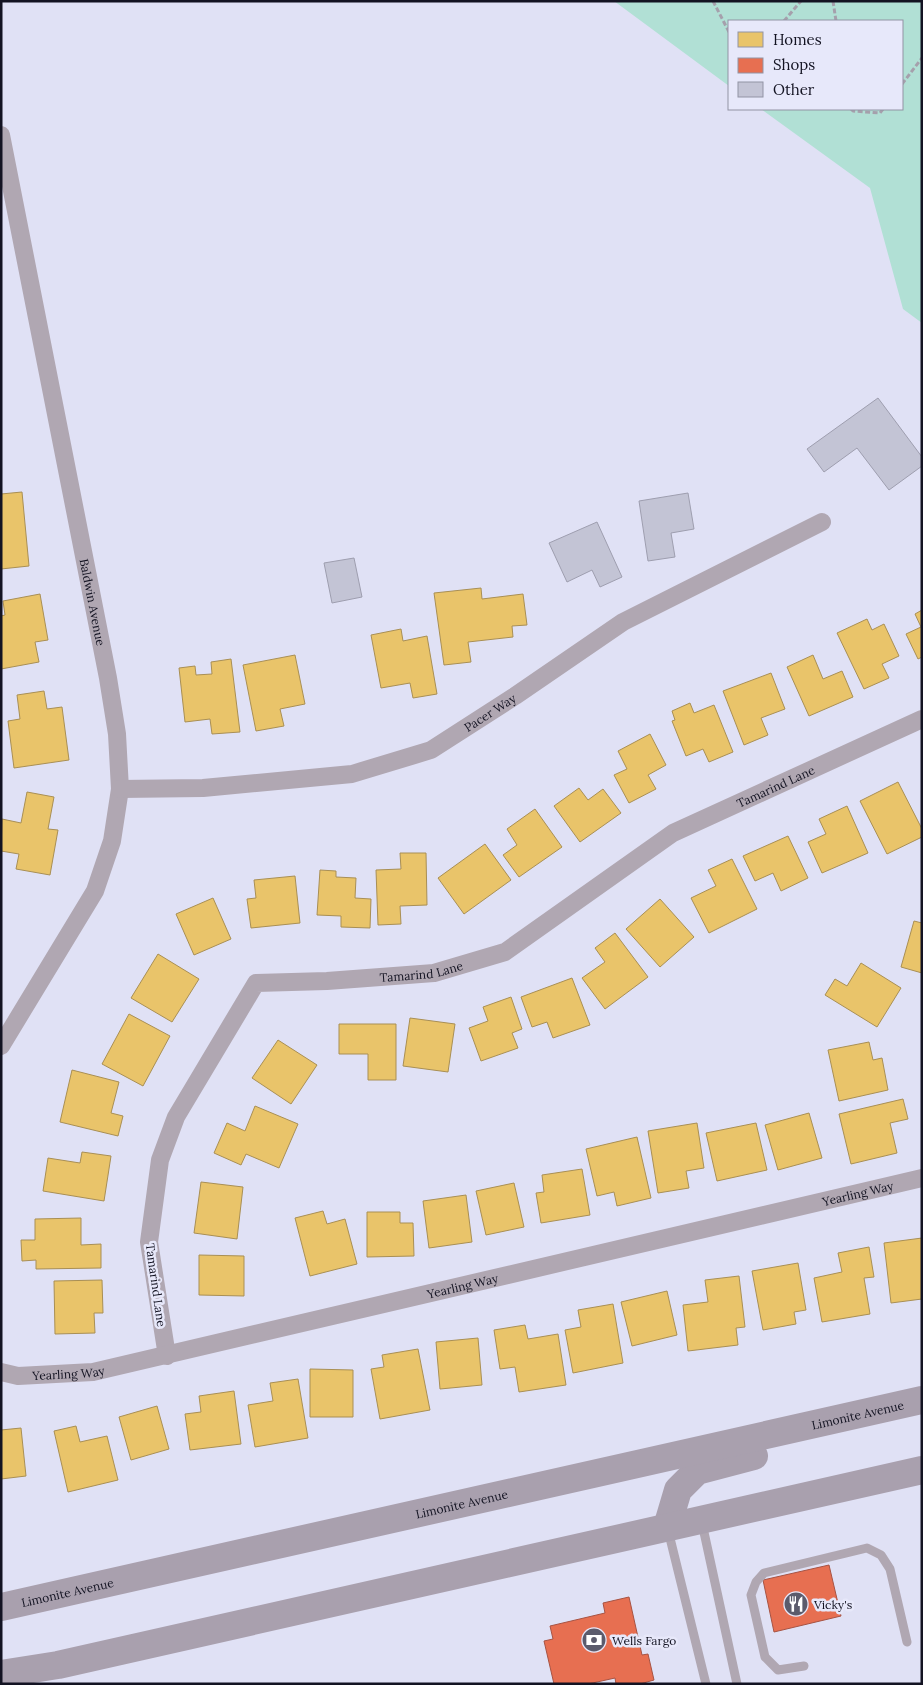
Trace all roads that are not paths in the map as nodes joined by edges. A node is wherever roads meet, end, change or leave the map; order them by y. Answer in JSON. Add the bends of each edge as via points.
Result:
{"nodes":[{"id":1,"x":1,"y":135,"type":"edge"},
{"id":2,"x":822,"y":522,"type":"dead end"},
{"id":3,"x":922,"y":719,"type":"edge"},
{"id":4,"x":120,"y":789,"type":"junction"},
{"id":5,"x":1,"y":1046,"type":"edge"},
{"id":6,"x":922,"y":1178,"type":"edge"},
{"id":7,"x":167,"y":1356,"type":"junction"},
{"id":8,"x":1,"y":1372,"type":"edge"},
{"id":9,"x":922,"y":1400,"type":"edge"},
{"id":10,"x":922,"y":1418,"type":"edge"},
{"id":11,"x":922,"y":1470,"type":"edge"},
{"id":12,"x":701,"y":1519,"type":"junction"},
{"id":13,"x":667,"y":1527,"type":"junction"},
{"id":14,"x":1,"y":1607,"type":"edge"},
{"id":15,"x":907,"y":1642,"type":"dead end"},
{"id":16,"x":804,"y":1666,"type":"dead end"},
{"id":17,"x":1,"y":1674,"type":"edge"},
{"id":18,"x":706,"y":1684,"type":"edge"},
{"id":19,"x":737,"y":1684,"type":"edge"}],
"edges":[{"from":1,"to":4,"type":"street","name":"Baldwin Avenue","via":[[108,678],[117,734]]},
{"from":2,"to":4,"type":"street","name":"Pacer Way","via":[[623,622],[431,750],[352,774],[203,788]]},
{"from":3,"to":7,"type":"street","name":"Tamarind Lane","via":[[673,833],[506,952],[434,973],[256,983],[180,1109],[160,1160],[149,1242]]},
{"from":4,"to":5,"type":"street","name":"Baldwin Avenue","via":[[112,841],[95,891]]},
{"from":6,"to":7,"type":"street","name":"Yearling Way"},
{"from":7,"to":8,"type":"street","name":"Yearling Way","via":[[94,1372],[18,1376]]},
{"from":9,"to":14,"type":"main road","name":"Limonite Avenue"},
{"from":10,"to":13,"type":"main road","via":[[697,1471],[678,1490]]},
{"from":11,"to":12,"type":"main road"},
{"from":12,"to":13,"type":"main road"},
{"from":12,"to":19,"type":"lane"},
{"from":13,"to":17,"type":"main road","via":[[68,1662]]},
{"from":13,"to":18,"type":"lane"},
{"from":15,"to":16,"type":"lane","via":[[890,1569],[881,1554],[867,1548],[764,1573],[751,1595],[766,1657],[778,1670]]}]}
